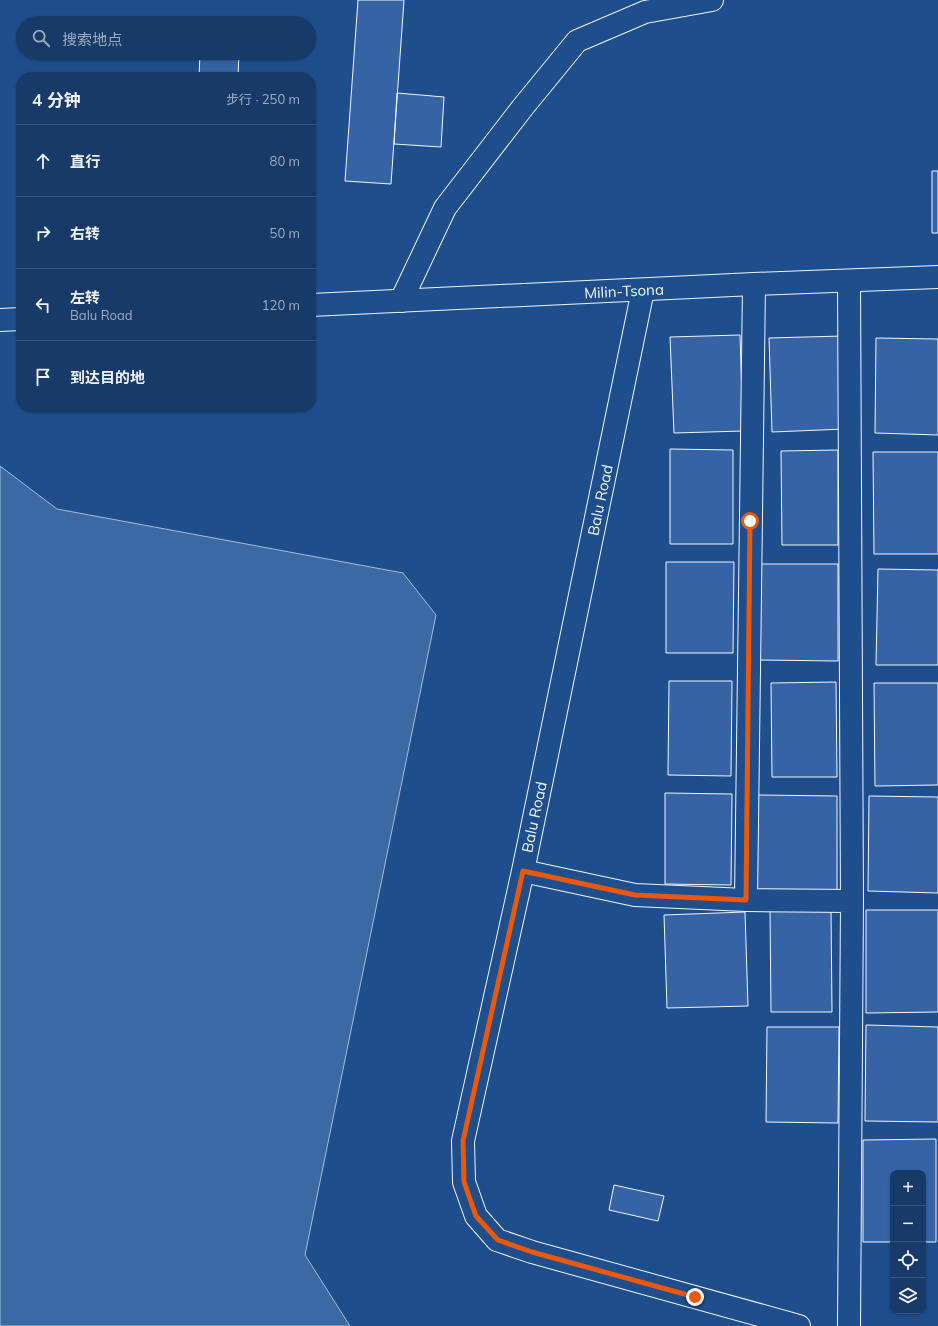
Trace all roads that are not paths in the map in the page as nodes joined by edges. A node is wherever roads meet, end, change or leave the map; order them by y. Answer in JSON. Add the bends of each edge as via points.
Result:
{"nodes":[{"id":1,"x":712,"y":0,"type":"edge"},
{"id":2,"x":938,"y":277,"type":"edge"},
{"id":3,"x":849,"y":281,"type":"junction"},
{"id":4,"x":754,"y":284,"type":"junction"},
{"id":5,"x":643,"y":290,"type":"junction"},
{"id":6,"x":401,"y":301,"type":"junction"},
{"id":7,"x":316,"y":305,"type":"edge"},
{"id":8,"x":0,"y":320,"type":"edge"},
{"id":9,"x":16,"y":320,"type":"edge"},
{"id":10,"x":523,"y":871,"type":"junction"},
{"id":11,"x":746,"y":900,"type":"junction"},
{"id":12,"x":852,"y":901,"type":"junction"},
{"id":13,"x":799,"y":1326,"type":"edge"},
{"id":14,"x":848,"y":1326,"type":"edge"}],
"edges":[{"from":1,"to":6,"type":"main road","via":[[645,12],[577,41],[445,208]]},
{"from":2,"to":3,"type":"main road","name":"Milin-Tsona"},
{"from":3,"to":4,"type":"main road","name":"Milin-Tsona"},
{"from":3,"to":12,"type":"main road"},
{"from":4,"to":5,"type":"main road","name":"Milin-Tsona"},
{"from":4,"to":11,"type":"main road"},
{"from":5,"to":6,"type":"main road","name":"Milin-Tsona"},
{"from":5,"to":10,"type":"main road","name":"Balu Road"},
{"from":6,"to":7,"type":"main road","name":"Milin-Tsona"},
{"from":8,"to":9,"type":"main road"},
{"from":10,"to":11,"type":"main road","via":[[635,895]]},
{"from":10,"to":13,"type":"main road","name":"Balu Road","via":[[463,1141],[464,1182],[476,1216],[498,1240],[532,1252]]},
{"from":11,"to":12,"type":"main road"},
{"from":12,"to":14,"type":"main road"}]}
